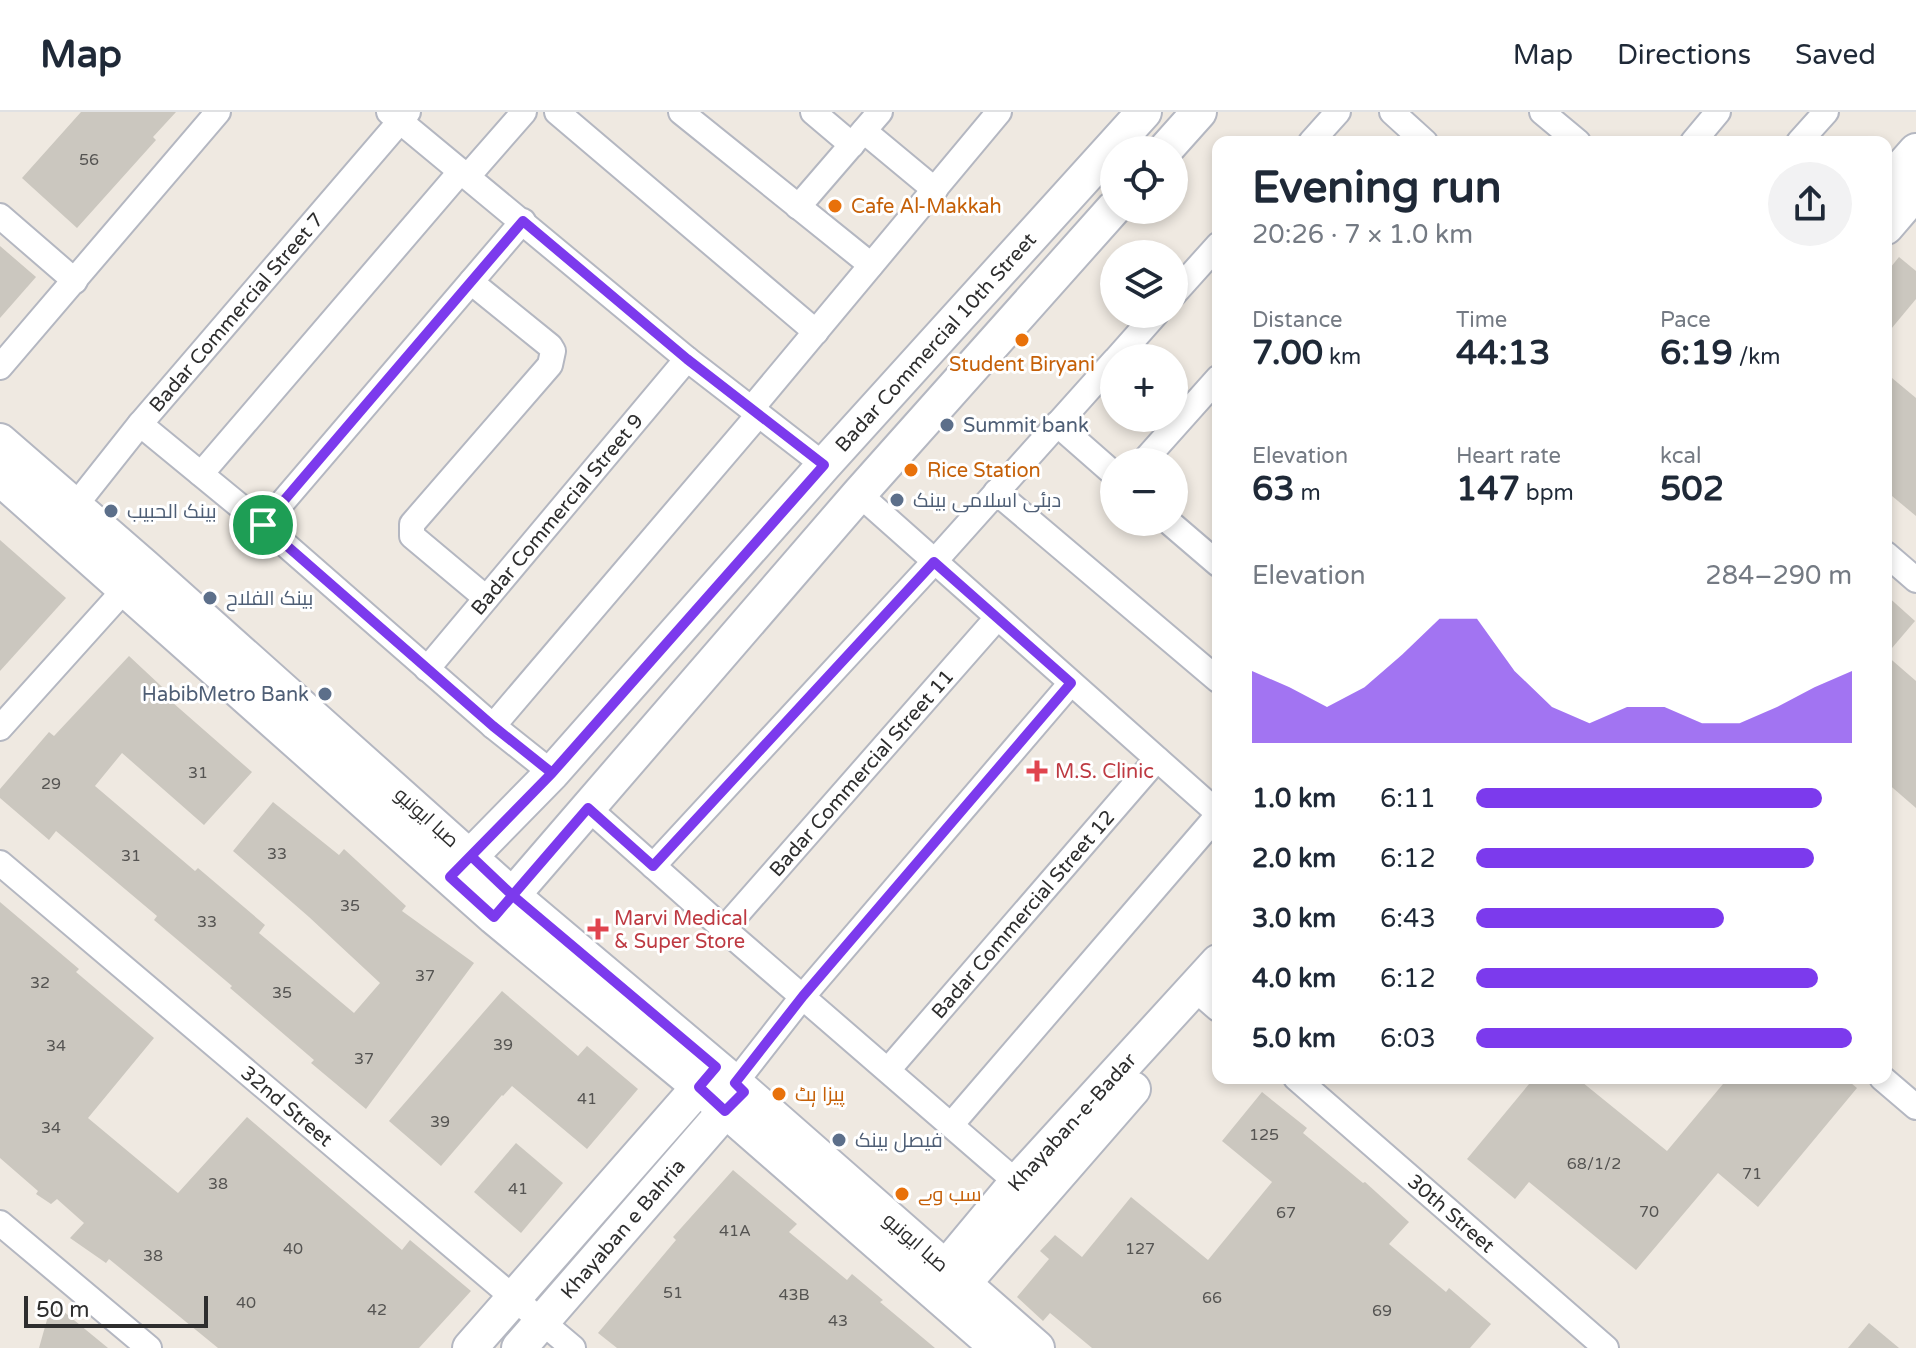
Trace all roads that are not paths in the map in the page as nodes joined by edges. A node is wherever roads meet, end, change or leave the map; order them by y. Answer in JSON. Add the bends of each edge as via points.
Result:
{"nodes":[{"id":1,"x":218,"y":112,"type":"edge"},
{"id":2,"x":524,"y":112,"type":"edge"},
{"id":3,"x":557,"y":112,"type":"edge"},
{"id":4,"x":681,"y":112,"type":"edge"},
{"id":5,"x":813,"y":112,"type":"edge"},
{"id":6,"x":999,"y":112,"type":"edge"},
{"id":7,"x":1144,"y":112,"type":"edge"},
{"id":8,"x":1199,"y":112,"type":"edge"},
{"id":9,"x":1338,"y":112,"type":"edge"},
{"id":10,"x":1718,"y":112,"type":"edge"},
{"id":11,"x":1826,"y":112,"type":"edge"},
{"id":12,"x":399,"y":115,"type":"edge"},
{"id":13,"x":1558,"y":117,"type":"edge"},
{"id":14,"x":865,"y":129,"type":"edge"},
{"id":15,"x":1178,"y":136,"type":"edge"},
{"id":16,"x":1316,"y":136,"type":"edge"},
{"id":17,"x":1573,"y":136,"type":"edge"},
{"id":18,"x":1698,"y":136,"type":"edge"},
{"id":19,"x":1804,"y":136,"type":"edge"},
{"id":20,"x":1916,"y":151,"type":"edge"},
{"id":21,"x":464,"y":173,"type":"junction"},
{"id":22,"x":935,"y":190,"type":"junction"},
{"id":23,"x":1899,"y":205,"type":"edge"},
{"id":24,"x":798,"y":207,"type":"junction"},
{"id":25,"x":0,"y":216,"type":"edge"},
{"id":26,"x":523,"y":221,"type":"junction"},
{"id":27,"x":1100,"y":224,"type":"edge"},
{"id":28,"x":1212,"y":252,"type":"edge"},
{"id":29,"x":871,"y":265,"type":"junction"},
{"id":30,"x":1188,"y":278,"type":"edge"},
{"id":31,"x":75,"y":281,"type":"junction"},
{"id":32,"x":471,"y":282,"type":"junction"},
{"id":33,"x":1144,"y":328,"type":"edge"},
{"id":34,"x":816,"y":332,"type":"junction"},
{"id":35,"x":1129,"y":344,"type":"edge"},
{"id":36,"x":687,"y":359,"type":"junction"},
{"id":37,"x":0,"y":367,"type":"edge"},
{"id":38,"x":1100,"y":377,"type":"edge"},
{"id":39,"x":1212,"y":385,"type":"edge"},
{"id":40,"x":755,"y":411,"type":"junction"},
{"id":41,"x":140,"y":424,"type":"junction"},
{"id":42,"x":1057,"y":424,"type":"junction"},
{"id":43,"x":0,"y":441,"type":"edge"},
{"id":44,"x":1156,"y":448,"type":"edge"},
{"id":45,"x":1100,"y":462,"type":"edge"},
{"id":46,"x":824,"y":465,"type":"junction"},
{"id":47,"x":201,"y":474,"type":"junction"},
{"id":48,"x":0,"y":478,"type":"edge"},
{"id":49,"x":996,"y":492,"type":"junction"},
{"id":50,"x":859,"y":494,"type":"junction"},
{"id":51,"x":75,"y":506,"type":"junction"},
{"id":52,"x":263,"y":525,"type":"junction"},
{"id":53,"x":1185,"y":536,"type":"edge"},
{"id":54,"x":1212,"y":559,"type":"edge"},
{"id":55,"x":1892,"y":559,"type":"edge"},
{"id":56,"x":934,"y":562,"type":"junction"},
{"id":57,"x":135,"y":578,"type":"junction"},
{"id":58,"x":1916,"y":580,"type":"edge"},
{"id":59,"x":486,"y":598,"type":"junction"},
{"id":60,"x":997,"y":618,"type":"junction"},
{"id":61,"x":427,"y":669,"type":"junction"},
{"id":62,"x":1212,"y":675,"type":"edge"},
{"id":63,"x":1071,"y":683,"type":"junction"},
{"id":64,"x":493,"y":726,"type":"junction"},
{"id":65,"x":0,"y":728,"type":"edge"},
{"id":66,"x":1157,"y":759,"type":"junction"},
{"id":67,"x":552,"y":773,"type":"junction"},
{"id":68,"x":1212,"y":806,"type":"edge"},
{"id":69,"x":588,"y":808,"type":"junction"},
{"id":70,"x":1212,"y":814,"type":"edge"},
{"id":71,"x":0,"y":863,"type":"edge"},
{"id":72,"x":653,"y":866,"type":"junction"},
{"id":73,"x":460,"y":867,"type":"junction"},
{"id":74,"x":503,"y":906,"type":"junction"},
{"id":75,"x":724,"y":929,"type":"junction"},
{"id":76,"x":803,"y":996,"type":"junction"},
{"id":77,"x":1210,"y":998,"type":"edge"},
{"id":78,"x":888,"y":1070,"type":"junction"},
{"id":79,"x":1303,"y":1084,"type":"edge"},
{"id":80,"x":1889,"y":1084,"type":"edge"},
{"id":81,"x":724,"y":1088,"type":"junction"},
{"id":82,"x":1916,"y":1107,"type":"edge"},
{"id":83,"x":951,"y":1125,"type":"junction"},
{"id":84,"x":1027,"y":1191,"type":"junction"},
{"id":85,"x":0,"y":1223,"type":"edge"},
{"id":86,"x":946,"y":1285,"type":"junction"},
{"id":87,"x":513,"y":1297,"type":"junction"},
{"id":88,"x":542,"y":1321,"type":"junction"},
{"id":89,"x":149,"y":1348,"type":"edge"},
{"id":90,"x":470,"y":1348,"type":"edge"},
{"id":91,"x":519,"y":1348,"type":"edge"},
{"id":92,"x":573,"y":1348,"type":"edge"},
{"id":93,"x":998,"y":1348,"type":"edge"},
{"id":94,"x":1037,"y":1348,"type":"edge"},
{"id":95,"x":1606,"y":1348,"type":"edge"}],
"edges":[{"from":1,"to":31,"type":"street"},
{"from":2,"to":21,"type":"street"},
{"from":3,"to":34,"type":"street"},
{"from":4,"to":24,"type":"street"},
{"from":5,"to":14,"type":"street"},
{"from":6,"to":22,"type":"street"},
{"from":7,"to":46,"type":"main road","name":"Badar Commercial 10th Street"},
{"from":8,"to":15,"type":"main road"},
{"from":9,"to":16,"type":"street"},
{"from":10,"to":18,"type":"street"},
{"from":11,"to":19,"type":"street"},
{"from":12,"to":21,"type":"street"},
{"from":12,"to":41,"type":"street","name":"Badar Commercial Street 7"},
{"from":13,"to":17,"type":"street"},
{"from":14,"to":22,"type":"street"},
{"from":14,"to":24,"type":"street"},
{"from":20,"to":23,"type":"main road"},
{"from":21,"to":26,"type":"street"},
{"from":21,"to":47,"type":"street"},
{"from":22,"to":29,"type":"street"},
{"from":24,"to":29,"type":"street"},
{"from":25,"to":31,"type":"street"},
{"from":26,"to":32,"type":"street"},
{"from":26,"to":36,"type":"street"},
{"from":27,"to":50,"type":"main road"},
{"from":28,"to":30,"type":"street"},
{"from":29,"to":34,"type":"street"},
{"from":31,"to":37,"type":"street"},
{"from":32,"to":52,"type":"street"},
{"from":32,"to":59,"type":"street","via":[[553,351],[550,365],[412,524],[412,536]]},
{"from":33,"to":35,"type":"street"},
{"from":34,"to":40,"type":"street"},
{"from":36,"to":40,"type":"street"},
{"from":36,"to":59,"type":"street","name":"Badar Commercial Street 9"},
{"from":38,"to":42,"type":"street"},
{"from":39,"to":44,"type":"street"},
{"from":40,"to":46,"type":"street"},
{"from":40,"to":64,"type":"street"},
{"from":41,"to":47,"type":"street"},
{"from":41,"to":51,"type":"street","name":"Badar Commercial Street 7"},
{"from":42,"to":45,"type":"street"},
{"from":42,"to":49,"type":"street"},
{"from":43,"to":51,"type":"main road","name":"صبا ایونیو"},
{"from":46,"to":67,"type":"main road","name":"Badar Commercial 10th Street"},
{"from":47,"to":52,"type":"street"},
{"from":48,"to":57,"type":"main road","name":"صبا ایونیو"},
{"from":49,"to":56,"type":"street"},
{"from":49,"to":62,"type":"street"},
{"from":50,"to":56,"type":"street"},
{"from":50,"to":69,"type":"main road"},
{"from":51,"to":57,"type":"main road","name":"صبا ایونیو"},
{"from":52,"to":61,"type":"street"},
{"from":53,"to":54,"type":"street"},
{"from":55,"to":58,"type":"street"},
{"from":56,"to":60,"type":"street"},
{"from":56,"to":72,"type":"street"},
{"from":57,"to":65,"type":"street"},
{"from":57,"to":73,"type":"main road","name":"صبا ایونیو"},
{"from":59,"to":61,"type":"street","name":"Badar Commercial Street 9"},
{"from":60,"to":63,"type":"street"},
{"from":60,"to":75,"type":"street","name":"Badar Commercial Street 11"},
{"from":61,"to":64,"type":"street"},
{"from":63,"to":66,"type":"street"},
{"from":63,"to":76,"type":"street"},
{"from":64,"to":67,"type":"street"},
{"from":66,"to":68,"type":"street"},
{"from":66,"to":78,"type":"street","name":"Badar Commercial Street 12"},
{"from":67,"to":73,"type":"main road","name":"Badar Commercial 10th Street"},
{"from":69,"to":72,"type":"street"},
{"from":69,"to":74,"type":"main road"},
{"from":70,"to":83,"type":"street"},
{"from":71,"to":87,"type":"street","name":"32nd Street"},
{"from":72,"to":75,"type":"street"},
{"from":73,"to":74,"type":"main road","name":"صبا ایونیو"},
{"from":74,"to":81,"type":"main road","name":"صبا ایونیو"},
{"from":75,"to":76,"type":"street"},
{"from":76,"to":78,"type":"street"},
{"from":76,"to":81,"type":"street"},
{"from":77,"to":84,"type":"main road","name":"Khayaban-e-Badar"},
{"from":78,"to":83,"type":"street"},
{"from":79,"to":95,"type":"street","name":"30th Street"},
{"from":80,"to":82,"type":"street"},
{"from":81,"to":86,"type":"main road","name":"صبا ایونیو"},
{"from":81,"to":87,"type":"main road"},
{"from":81,"to":88,"type":"main road","name":"Khayaban e Bahria"},
{"from":83,"to":84,"type":"street"},
{"from":84,"to":86,"type":"main road","name":"Khayaban-e-Badar"},
{"from":85,"to":89,"type":"street"},
{"from":86,"to":93,"type":"main road","name":"صبا ایونیو"},
{"from":86,"to":94,"type":"main road","name":"صبا ایونیو"},
{"from":87,"to":88,"type":"street","name":"32nd Street"},
{"from":87,"to":90,"type":"main road"},
{"from":88,"to":91,"type":"main road","name":"Khayaban e Bahria"},
{"from":88,"to":92,"type":"street","name":"32nd Street"}]}
